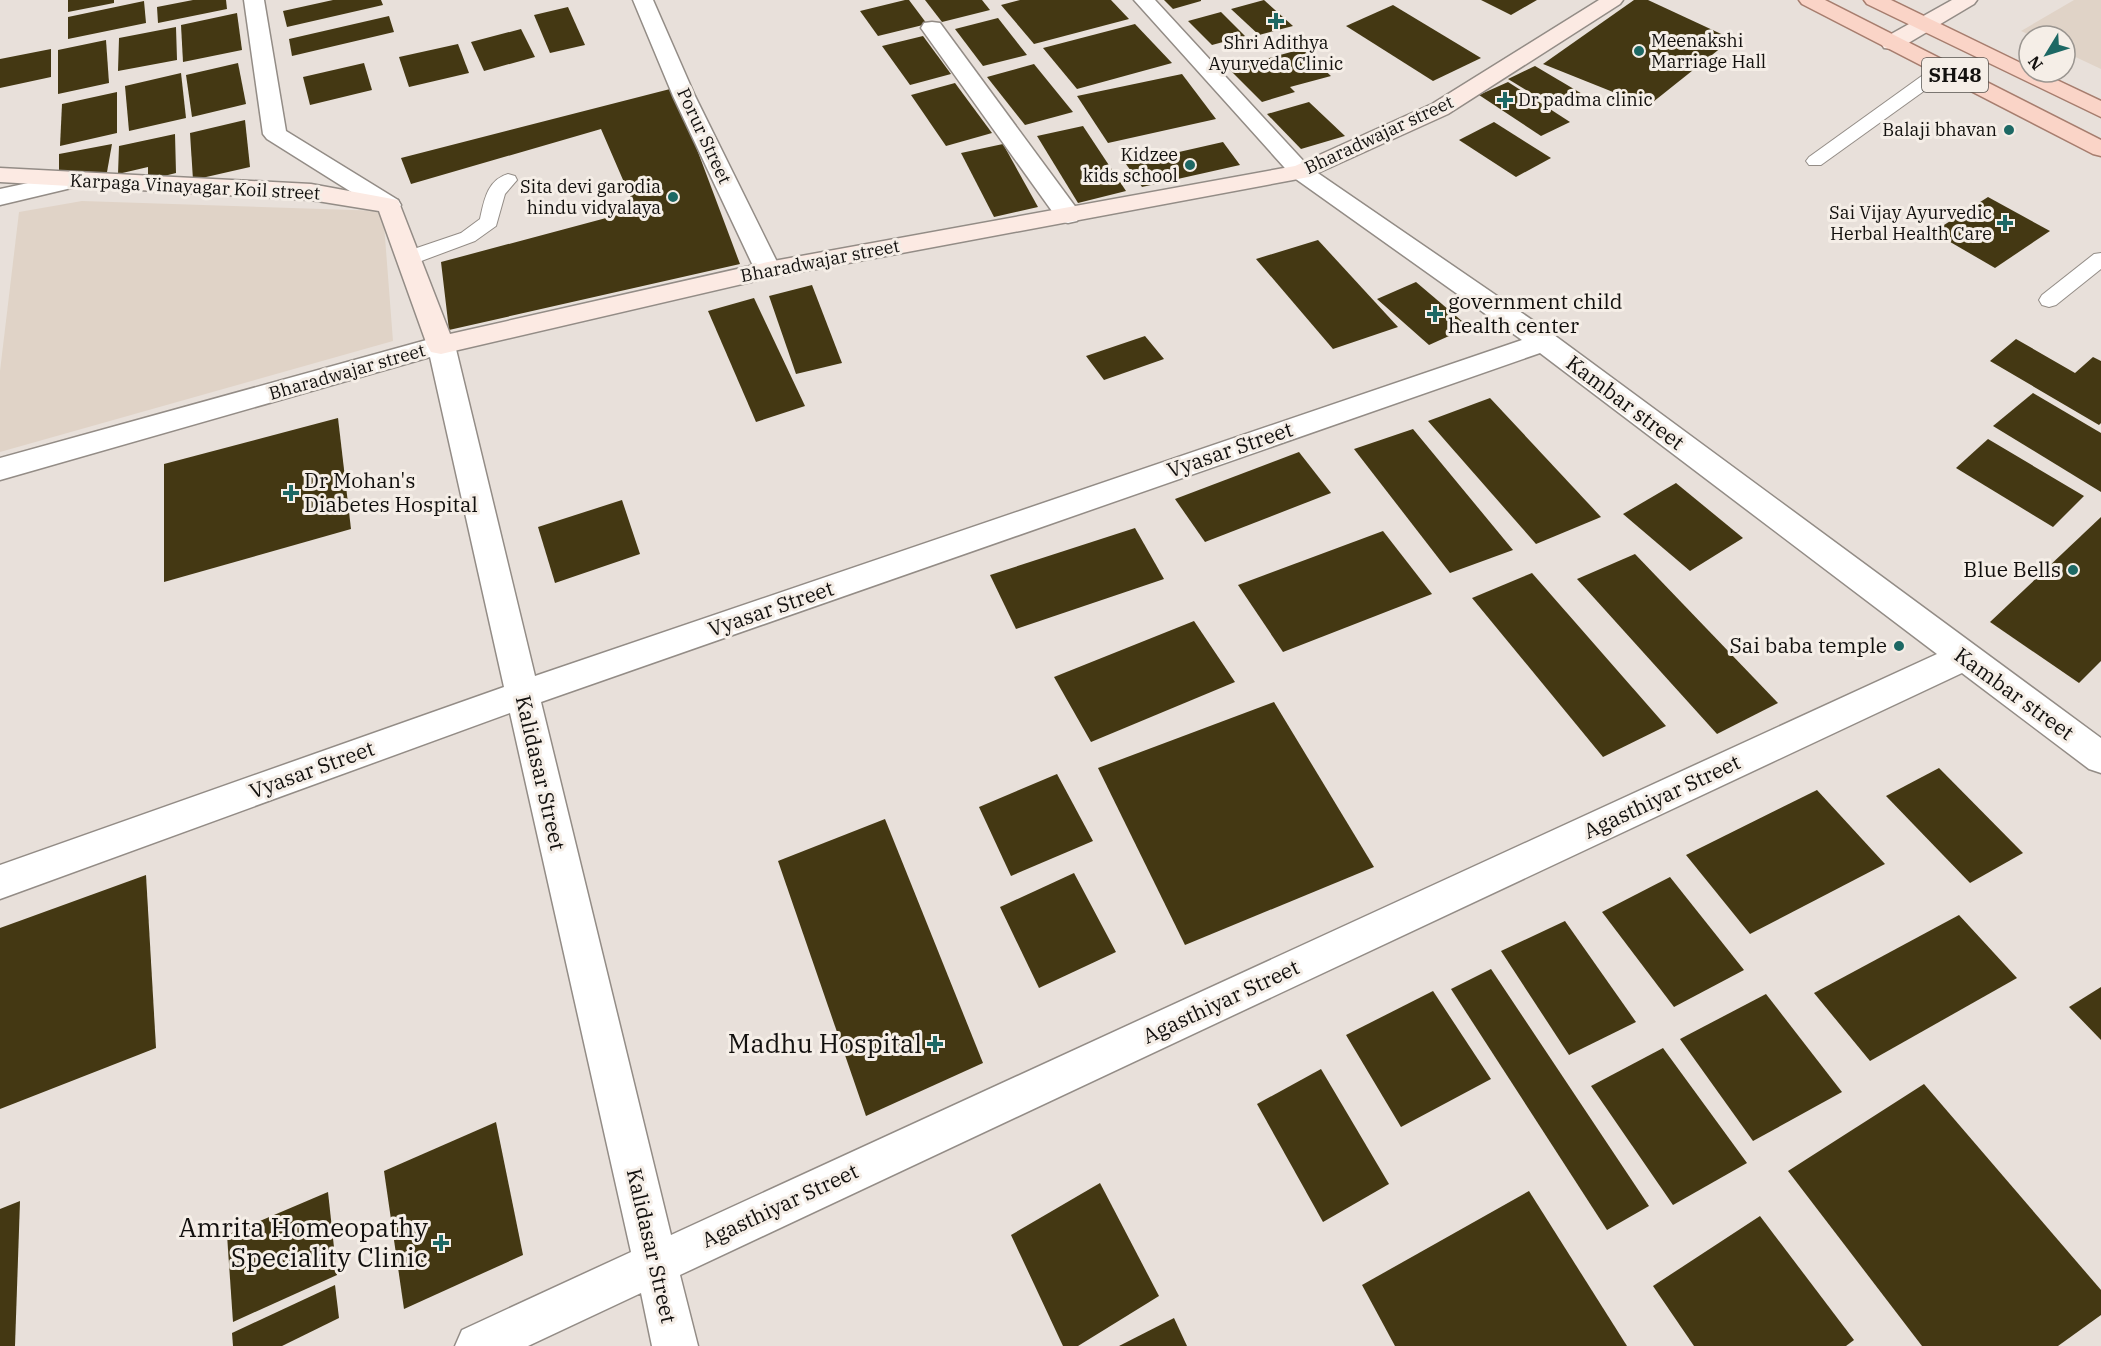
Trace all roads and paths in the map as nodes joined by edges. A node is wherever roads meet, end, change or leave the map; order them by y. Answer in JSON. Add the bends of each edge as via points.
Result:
{"nodes":[{"id":1,"x":254,"y":0,"type":"edge"},
{"id":2,"x":643,"y":0,"type":"edge"},
{"id":3,"x":1144,"y":0,"type":"edge"},
{"id":4,"x":1613,"y":0,"type":"edge"},
{"id":5,"x":1809,"y":0,"type":"edge"},
{"id":6,"x":1875,"y":0,"type":"edge"},
{"id":7,"x":1967,"y":0,"type":"edge"},
{"id":8,"x":1924,"y":24,"type":"junction"},
{"id":9,"x":932,"y":28,"type":"dead end"},
{"id":10,"x":1892,"y":43,"type":"junction"},
{"id":11,"x":1943,"y":69,"type":"junction"},
{"id":12,"x":2101,"y":110,"type":"edge"},
{"id":13,"x":2101,"y":149,"type":"edge"},
{"id":14,"x":1815,"y":161,"type":"dead end"},
{"id":15,"x":1301,"y":172,"type":"junction"},
{"id":16,"x":0,"y":175,"type":"edge"},
{"id":17,"x":75,"y":180,"type":"junction"},
{"id":18,"x":508,"y":180,"type":"dead end"},
{"id":19,"x":0,"y":197,"type":"edge"},
{"id":20,"x":389,"y":205,"type":"junction"},
{"id":21,"x":1068,"y":215,"type":"junction"},
{"id":22,"x":409,"y":258,"type":"junction"},
{"id":23,"x":2101,"y":259,"type":"edge"},
{"id":24,"x":768,"y":270,"type":"junction"},
{"id":25,"x":2049,"y":300,"type":"dead end"},
{"id":26,"x":1544,"y":342,"type":"junction"},
{"id":27,"x":441,"y":345,"type":"junction"},
{"id":28,"x":0,"y":469,"type":"edge"},
{"id":29,"x":1964,"y":657,"type":"junction"},
{"id":30,"x":521,"y":695,"type":"junction"},
{"id":31,"x":2101,"y":758,"type":"edge"},
{"id":32,"x":0,"y":882,"type":"edge"},
{"id":33,"x":656,"y":1264,"type":"junction"},
{"id":34,"x":477,"y":1346,"type":"edge"},
{"id":35,"x":675,"y":1346,"type":"edge"}],
"edges":[{"from":1,"to":20,"type":"street","via":[[275,134]]},
{"from":2,"to":24,"type":"street","name":"Porur Street","via":[[684,96]]},
{"from":3,"to":15,"type":"street","name":"Kambar street"},
{"from":4,"to":15,"type":"street","name":"Bharadwajar street","via":[[1440,109]]},
{"from":5,"to":10,"type":"main road","number":"SH48"},
{"from":6,"to":8,"type":"main road","number":"SH48"},
{"from":7,"to":8,"type":"street"},
{"from":8,"to":10,"type":"street"},
{"from":8,"to":12,"type":"main road","number":"SH48"},
{"from":9,"to":21,"type":"street"},
{"from":10,"to":11,"type":"main road","number":"SH48"},
{"from":11,"to":13,"type":"main road","number":"SH48"},
{"from":11,"to":14,"type":"lane"},
{"from":15,"to":21,"type":"street","name":"Bharadwajar street"},
{"from":15,"to":26,"type":"street","name":"Kambar street"},
{"from":16,"to":17,"type":"street","name":"Karpaga Vinayagar Koil street"},
{"from":17,"to":19,"type":"street"},
{"from":17,"to":20,"type":"street","name":"Karpaga Vinayagar Koil street","via":[[311,192]]},
{"from":18,"to":22,"type":"lane","via":[[496,192],[489,222],[468,237]]},
{"from":20,"to":22,"type":"street","name":"Kalidasar Street"},
{"from":21,"to":24,"type":"street","name":"Bharadwajar street"},
{"from":22,"to":27,"type":"street","name":"Kalidasar Street"},
{"from":23,"to":25,"type":"lane"},
{"from":24,"to":27,"type":"street","name":"Bharadwajar street"},
{"from":26,"to":29,"type":"street","name":"Kambar street"},
{"from":26,"to":30,"type":"street","name":"Vyasar Street"},
{"from":27,"to":28,"type":"street","name":"Bharadwajar street"},
{"from":27,"to":30,"type":"street","name":"Kalidasar Street"},
{"from":29,"to":31,"type":"street","name":"Kambar street"},
{"from":29,"to":33,"type":"street","name":"Agasthiyar Street"},
{"from":30,"to":32,"type":"street","name":"Vyasar Street"},
{"from":30,"to":33,"type":"street","name":"Kalidasar Street"},
{"from":33,"to":34,"type":"street","name":"Agasthiyar Street"},
{"from":33,"to":35,"type":"street","name":"Kalidasar Street"}]}
